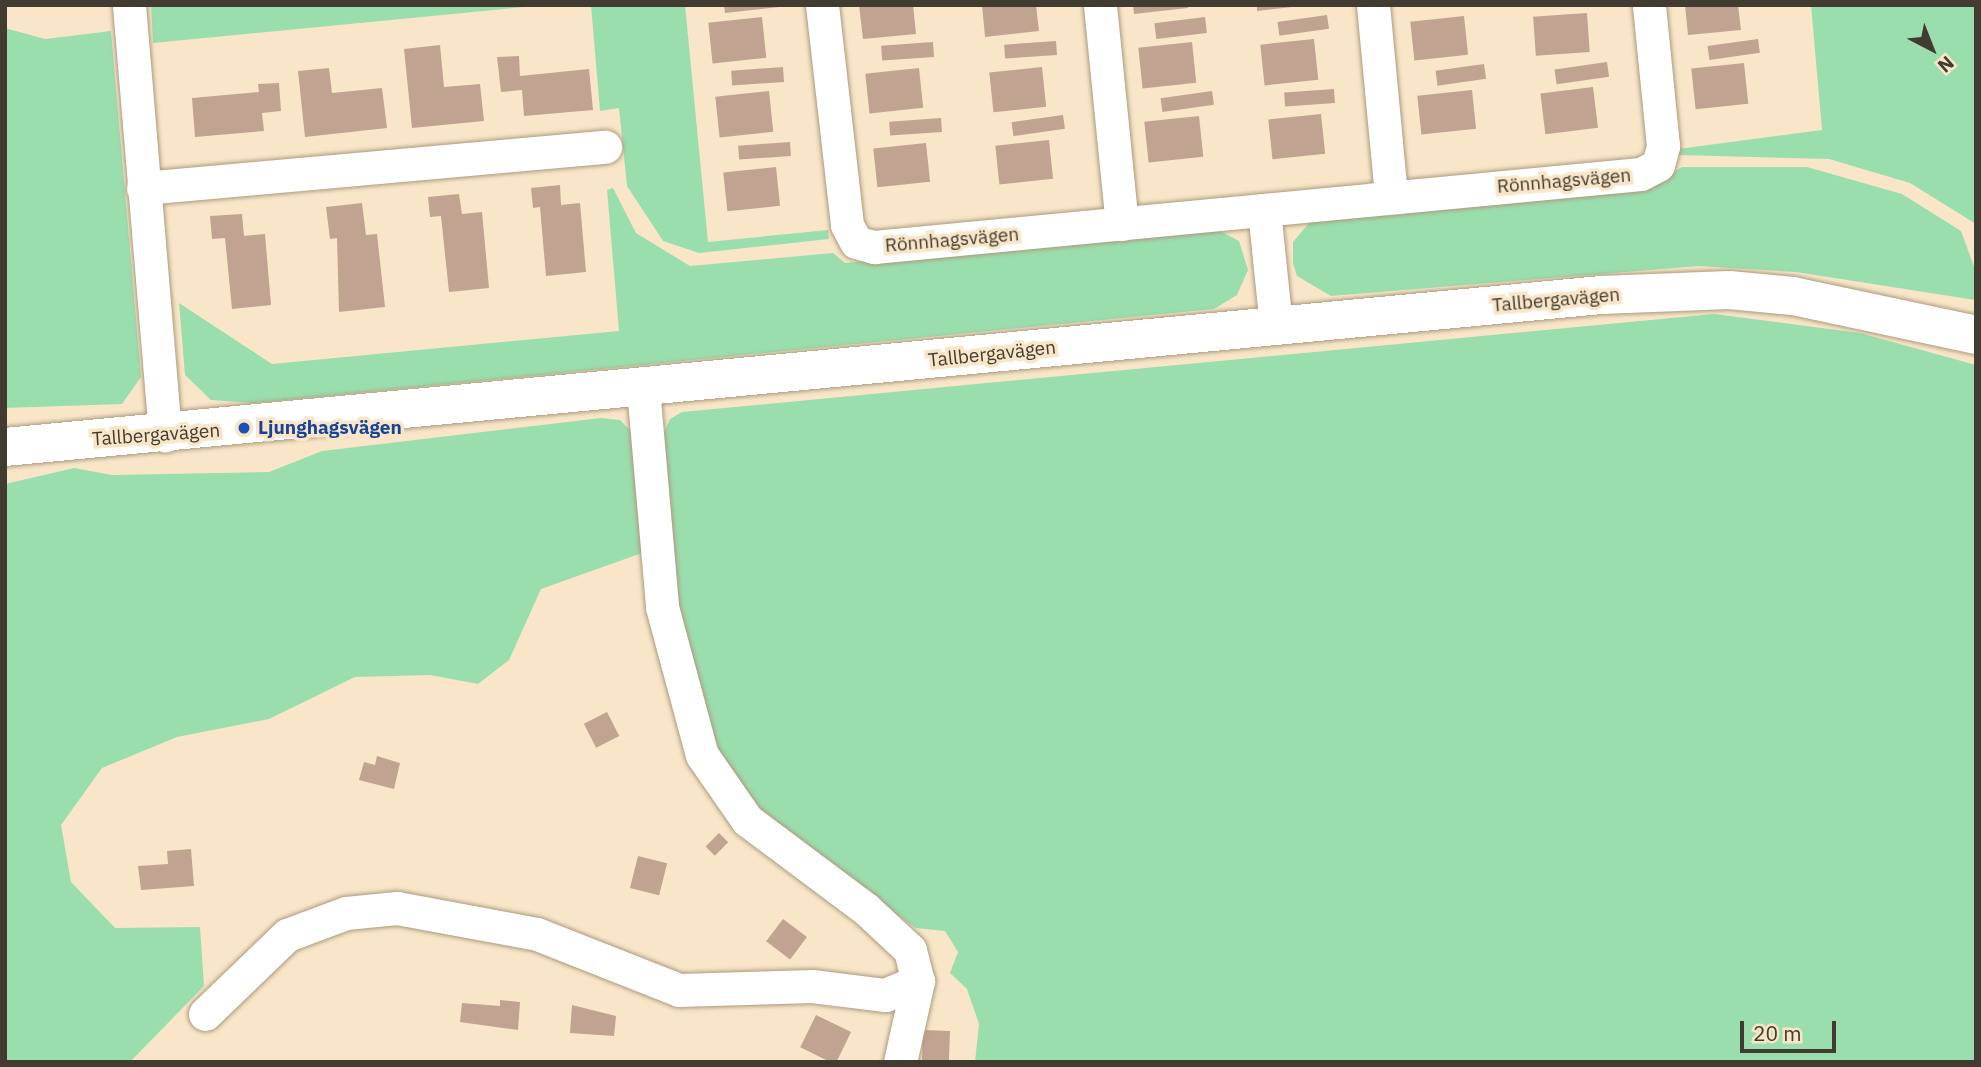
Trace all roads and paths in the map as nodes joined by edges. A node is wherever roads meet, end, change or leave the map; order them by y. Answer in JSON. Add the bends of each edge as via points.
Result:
{"nodes":[{"id":1,"x":129,"y":5,"type":"edge"},
{"id":2,"x":822,"y":5,"type":"edge"},
{"id":3,"x":1100,"y":5,"type":"edge"},
{"id":4,"x":1373,"y":5,"type":"edge"},
{"id":5,"x":1649,"y":5,"type":"edge"},
{"id":6,"x":605,"y":147,"type":"dead end"},
{"id":7,"x":143,"y":188,"type":"junction"},
{"id":8,"x":1391,"y":197,"type":"junction"},
{"id":9,"x":1264,"y":210,"type":"junction"},
{"id":10,"x":1122,"y":224,"type":"junction"},
{"id":11,"x":1276,"y":327,"type":"junction"},
{"id":12,"x":1976,"y":335,"type":"edge"},
{"id":13,"x":643,"y":388,"type":"junction"},
{"id":14,"x":165,"y":435,"type":"junction"},
{"id":15,"x":5,"y":447,"type":"edge"},
{"id":16,"x":918,"y":981,"type":"junction"},
{"id":17,"x":205,"y":1014,"type":"dead end"},
{"id":18,"x":900,"y":1062,"type":"edge"}],
"edges":[{"from":1,"to":7,"type":"street"},
{"from":2,"to":10,"type":"street","name":"Rönnhagsvägen","via":[[847,225],[856,242],[874,247]]},
{"from":3,"to":10,"type":"street"},
{"from":4,"to":8,"type":"street"},
{"from":5,"to":8,"type":"street","name":"Rönnhagsvägen","via":[[1663,146],[1651,170]]},
{"from":6,"to":7,"type":"street"},
{"from":7,"to":14,"type":"street"},
{"from":8,"to":9,"type":"street","name":"Rönnhagsvägen"},
{"from":9,"to":10,"type":"street","name":"Rönnhagsvägen"},
{"from":9,"to":11,"type":"street"},
{"from":11,"to":12,"type":"street","name":"Tallbergavägen","via":[[1601,295],[1729,290],[1855,306]]},
{"from":11,"to":13,"type":"street","name":"Tallbergavägen"},
{"from":13,"to":14,"type":"street","name":"Tallbergavägen"},
{"from":13,"to":16,"type":"street","via":[[662,607],[702,755],[719,788],[777,848],[897,934],[909,950]]},
{"from":14,"to":15,"type":"street","name":"Tallbergavägen"},
{"from":16,"to":17,"type":"street","via":[[885,995],[812,986],[679,990],[537,934],[397,908],[346,913],[287,935]]},
{"from":16,"to":18,"type":"street"}]}
